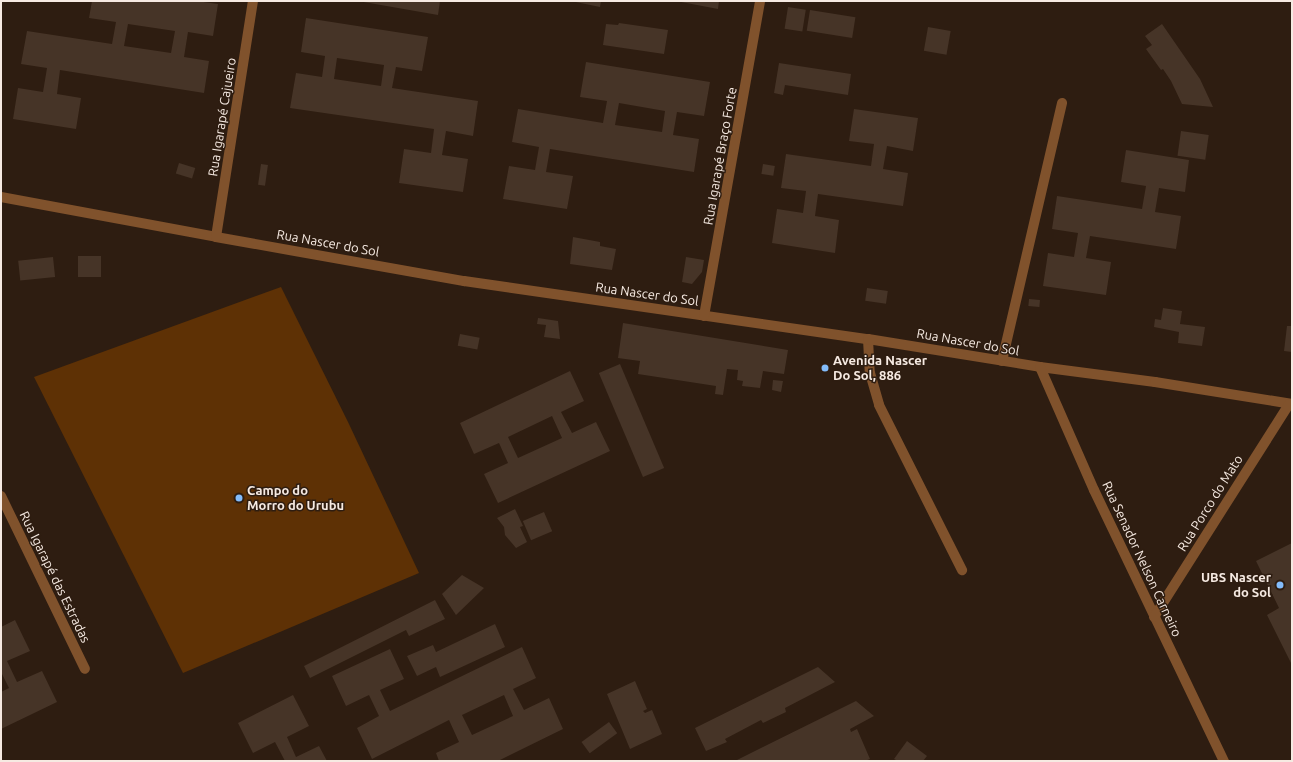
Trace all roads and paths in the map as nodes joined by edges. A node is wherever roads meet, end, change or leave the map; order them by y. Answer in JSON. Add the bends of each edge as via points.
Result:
{"nodes":[{"id":1,"x":253,"y":1,"type":"edge"},
{"id":2,"x":760,"y":1,"type":"edge"},
{"id":3,"x":1062,"y":103,"type":"dead end"},
{"id":4,"x":1,"y":197,"type":"edge"},
{"id":5,"x":216,"y":237,"type":"junction"},
{"id":6,"x":704,"y":316,"type":"junction"},
{"id":7,"x":868,"y":339,"type":"junction"},
{"id":8,"x":1002,"y":361,"type":"junction"},
{"id":9,"x":1040,"y":367,"type":"junction"},
{"id":10,"x":1290,"y":404,"type":"edge"},
{"id":11,"x":1,"y":496,"type":"edge"},
{"id":12,"x":962,"y":570,"type":"dead end"},
{"id":13,"x":1154,"y":616,"type":"junction"},
{"id":14,"x":85,"y":669,"type":"dead end"},
{"id":15,"x":1224,"y":761,"type":"edge"}],
"edges":[{"from":1,"to":5,"type":"street","name":"Rua Igarapé Cajueiro"},
{"from":2,"to":6,"type":"street","name":"Rua Igarapé Braço Forte"},
{"from":3,"to":8,"type":"street"},
{"from":4,"to":5,"type":"street","name":"Rua Nascer do Sol"},
{"from":5,"to":6,"type":"street","name":"Rua Nascer do Sol","via":[[464,280]]},
{"from":6,"to":7,"type":"street","name":"Rua Nascer do Sol"},
{"from":7,"to":8,"type":"street","name":"Rua Nascer do Sol"},
{"from":7,"to":12,"type":"street","via":[[870,373],[879,405]]},
{"from":8,"to":9,"type":"street","name":"Rua Nascer do Sol"},
{"from":9,"to":10,"type":"street","name":"Rua Nascer do Sol"},
{"from":9,"to":13,"type":"street","name":"Rua Senador Nelson Carneiro","via":[[1094,490]]},
{"from":10,"to":13,"type":"street","name":"Rua Porco do Mato"},
{"from":11,"to":14,"type":"street","name":"Rua Igarapé das Estradas"},
{"from":13,"to":15,"type":"street","name":"Rua Senador Nelson Carneiro"}]}
